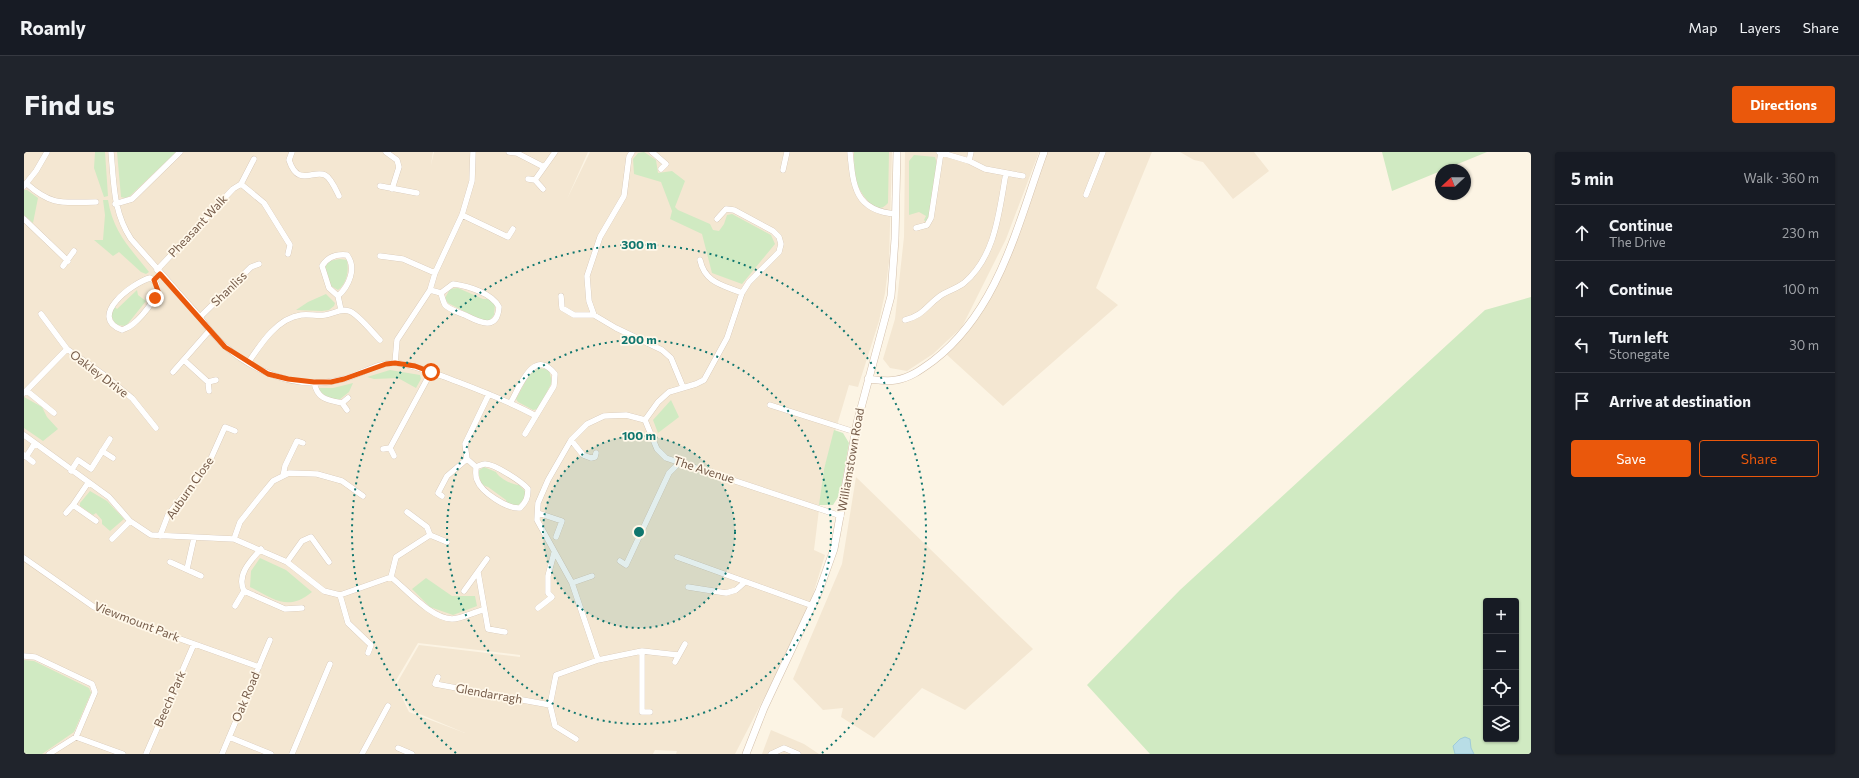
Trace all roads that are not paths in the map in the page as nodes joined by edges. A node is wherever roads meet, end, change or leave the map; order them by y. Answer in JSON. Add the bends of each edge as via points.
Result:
{"nodes":[{"id":1,"x":47,"y":152,"type":"edge"},
{"id":2,"x":111,"y":152,"type":"edge"},
{"id":3,"x":180,"y":152,"type":"edge"},
{"id":4,"x":292,"y":152,"type":"edge"},
{"id":5,"x":386,"y":152,"type":"edge"},
{"id":6,"x":473,"y":152,"type":"edge"},
{"id":7,"x":509,"y":152,"type":"edge"},
{"id":8,"x":555,"y":152,"type":"edge"},
{"id":9,"x":632,"y":152,"type":"edge"},
{"id":10,"x":652,"y":152,"type":"edge"},
{"id":11,"x":787,"y":152,"type":"edge"},
{"id":12,"x":850,"y":152,"type":"edge"},
{"id":13,"x":897,"y":152,"type":"edge"},
{"id":14,"x":940,"y":152,"type":"edge"},
{"id":15,"x":971,"y":152,"type":"edge"},
{"id":16,"x":1044,"y":152,"type":"edge"},
{"id":17,"x":1103,"y":152,"type":"edge"},
{"id":18,"x":254,"y":159,"type":"dead end"},
{"id":19,"x":969,"y":161,"type":"junction"},
{"id":20,"x":544,"y":167,"type":"junction"},
{"id":21,"x":661,"y":169,"type":"dead end"},
{"id":22,"x":783,"y":170,"type":"dead end"},
{"id":23,"x":1006,"y":173,"type":"junction"},
{"id":24,"x":1022,"y":176,"type":"dead end"},
{"id":25,"x":528,"y":180,"type":"dead end"},
{"id":26,"x":535,"y":180,"type":"junction"},
{"id":27,"x":241,"y":184,"type":"junction"},
{"id":28,"x":25,"y":185,"type":"edge"},
{"id":29,"x":380,"y":186,"type":"dead end"},
{"id":30,"x":543,"y":188,"type":"dead end"},
{"id":31,"x":392,"y":189,"type":"junction"},
{"id":32,"x":418,"y":193,"type":"dead end"},
{"id":33,"x":1086,"y":195,"type":"dead end"},
{"id":34,"x":339,"y":196,"type":"dead end"},
{"id":35,"x":96,"y":202,"type":"dead end"},
{"id":36,"x":115,"y":204,"type":"junction"},
{"id":37,"x":896,"y":214,"type":"junction"},
{"id":38,"x":462,"y":215,"type":"junction"},
{"id":39,"x":24,"y":218,"type":"edge"},
{"id":40,"x":717,"y":219,"type":"dead end"},
{"id":41,"x":513,"y":228,"type":"dead end"},
{"id":42,"x":916,"y":228,"type":"dead end"},
{"id":43,"x":74,"y":251,"type":"dead end"},
{"id":44,"x":288,"y":254,"type":"dead end"},
{"id":45,"x":380,"y":256,"type":"dead end"},
{"id":46,"x":700,"y":260,"type":"dead end"},
{"id":47,"x":68,"y":261,"type":"junction"},
{"id":48,"x":259,"y":264,"type":"dead end"},
{"id":49,"x":63,"y":266,"type":"dead end"},
{"id":50,"x":159,"y":272,"type":"junction"},
{"id":51,"x":435,"y":273,"type":"junction"},
{"id":52,"x":154,"y":280,"type":"junction"},
{"id":53,"x":430,"y":290,"type":"junction"},
{"id":54,"x":441,"y":293,"type":"junction"},
{"id":55,"x":742,"y":293,"type":"junction"},
{"id":56,"x":338,"y":296,"type":"junction"},
{"id":57,"x":561,"y":296,"type":"dead end"},
{"id":58,"x":341,"y":310,"type":"junction"},
{"id":59,"x":41,"y":314,"type":"dead end"},
{"id":60,"x":594,"y":315,"type":"junction"},
{"id":61,"x":200,"y":317,"type":"junction"},
{"id":62,"x":905,"y":320,"type":"dead end"},
{"id":63,"x":209,"y":331,"type":"junction"},
{"id":64,"x":380,"y":340,"type":"dead end"},
{"id":65,"x":67,"y":348,"type":"junction"},
{"id":66,"x":185,"y":361,"type":"junction"},
{"id":67,"x":248,"y":363,"type":"junction"},
{"id":68,"x":395,"y":363,"type":"junction"},
{"id":69,"x":173,"y":372,"type":"dead end"},
{"id":70,"x":431,"y":372,"type":"junction"},
{"id":71,"x":868,"y":379,"type":"junction"},
{"id":72,"x":216,"y":380,"type":"dead end"},
{"id":73,"x":208,"y":382,"type":"junction"},
{"id":74,"x":314,"y":382,"type":"junction"},
{"id":75,"x":683,"y":387,"type":"junction"},
{"id":76,"x":209,"y":391,"type":"dead end"},
{"id":77,"x":25,"y":392,"type":"edge"},
{"id":78,"x":489,"y":394,"type":"junction"},
{"id":79,"x":348,"y":398,"type":"dead end"},
{"id":80,"x":511,"y":402,"type":"junction"},
{"id":81,"x":342,"y":403,"type":"junction"},
{"id":82,"x":770,"y":405,"type":"dead end"},
{"id":83,"x":347,"y":410,"type":"dead end"},
{"id":84,"x":54,"y":412,"type":"dead end"},
{"id":85,"x":536,"y":416,"type":"junction"},
{"id":86,"x":645,"y":420,"type":"junction"},
{"id":87,"x":156,"y":428,"type":"dead end"},
{"id":88,"x":235,"y":431,"type":"dead end"},
{"id":89,"x":855,"y":432,"type":"junction"},
{"id":90,"x":525,"y":434,"type":"dead end"},
{"id":91,"x":24,"y":435,"type":"edge"},
{"id":92,"x":110,"y":439,"type":"dead end"},
{"id":93,"x":571,"y":440,"type":"junction"},
{"id":94,"x":303,"y":443,"type":"dead end"},
{"id":95,"x":35,"y":444,"type":"junction"},
{"id":96,"x":390,"y":448,"type":"junction"},
{"id":97,"x":383,"y":450,"type":"dead end"},
{"id":98,"x":102,"y":452,"type":"junction"},
{"id":99,"x":596,"y":453,"type":"dead end"},
{"id":100,"x":25,"y":456,"type":"edge"},
{"id":101,"x":394,"y":456,"type":"dead end"},
{"id":102,"x":113,"y":458,"type":"dead end"},
{"id":103,"x":467,"y":459,"type":"junction"},
{"id":104,"x":33,"y":462,"type":"dead end"},
{"id":105,"x":680,"y":462,"type":"junction"},
{"id":106,"x":476,"y":468,"type":"junction"},
{"id":107,"x":71,"y":471,"type":"junction"},
{"id":108,"x":283,"y":476,"type":"junction"},
{"id":109,"x":88,"y":483,"type":"junction"},
{"id":110,"x":363,"y":496,"type":"dead end"},
{"id":111,"x":442,"y":496,"type":"dead end"},
{"id":112,"x":73,"y":505,"type":"junction"},
{"id":113,"x":407,"y":512,"type":"dead end"},
{"id":114,"x":66,"y":513,"type":"dead end"},
{"id":115,"x":538,"y":513,"type":"junction"},
{"id":116,"x":841,"y":516,"type":"junction"},
{"id":117,"x":96,"y":521,"type":"dead end"},
{"id":118,"x":130,"y":521,"type":"junction"},
{"id":119,"x":430,"y":535,"type":"junction"},
{"id":120,"x":160,"y":536,"type":"junction"},
{"id":121,"x":556,"y":537,"type":"dead end"},
{"id":122,"x":194,"y":538,"type":"junction"},
{"id":123,"x":112,"y":539,"type":"dead end"},
{"id":124,"x":234,"y":539,"type":"junction"},
{"id":125,"x":447,"y":542,"type":"dead end"},
{"id":126,"x":261,"y":549,"type":"junction"},
{"id":127,"x":554,"y":553,"type":"junction"},
{"id":128,"x":677,"y":557,"type":"dead end"},
{"id":129,"x":24,"y":558,"type":"edge"},
{"id":130,"x":487,"y":559,"type":"dead end"},
{"id":131,"x":620,"y":561,"type":"dead end"},
{"id":132,"x":170,"y":562,"type":"dead end"},
{"id":133,"x":287,"y":562,"type":"junction"},
{"id":134,"x":329,"y":562,"type":"dead end"},
{"id":135,"x":187,"y":569,"type":"junction"},
{"id":136,"x":478,"y":572,"type":"junction"},
{"id":137,"x":201,"y":576,"type":"dead end"},
{"id":138,"x":592,"y":576,"type":"dead end"},
{"id":139,"x":391,"y":577,"type":"junction"},
{"id":140,"x":745,"y":582,"type":"junction"},
{"id":141,"x":572,"y":583,"type":"junction"},
{"id":142,"x":688,"y":587,"type":"dead end"},
{"id":143,"x":244,"y":591,"type":"junction"},
{"id":144,"x":464,"y":591,"type":"dead end"},
{"id":145,"x":340,"y":595,"type":"junction"},
{"id":146,"x":235,"y":606,"type":"dead end"},
{"id":147,"x":813,"y":606,"type":"junction"},
{"id":148,"x":302,"y":608,"type":"dead end"},
{"id":149,"x":538,"y":608,"type":"dead end"},
{"id":150,"x":483,"y":610,"type":"junction"},
{"id":151,"x":504,"y":632,"type":"dead end"},
{"id":152,"x":270,"y":640,"type":"dead end"},
{"id":153,"x":194,"y":644,"type":"junction"},
{"id":154,"x":685,"y":644,"type":"dead end"},
{"id":155,"x":642,"y":651,"type":"junction"},
{"id":156,"x":368,"y":653,"type":"dead end"},
{"id":157,"x":678,"y":655,"type":"junction"},
{"id":158,"x":24,"y":656,"type":"edge"},
{"id":159,"x":598,"y":660,"type":"junction"},
{"id":160,"x":675,"y":662,"type":"dead end"},
{"id":161,"x":330,"y":664,"type":"dead end"},
{"id":162,"x":259,"y":667,"type":"junction"},
{"id":163,"x":438,"y":677,"type":"dead end"},
{"id":164,"x":550,"y":705,"type":"junction"},
{"id":165,"x":388,"y":706,"type":"dead end"},
{"id":166,"x":650,"y":712,"type":"dead end"},
{"id":167,"x":76,"y":737,"type":"junction"},
{"id":168,"x":229,"y":737,"type":"junction"},
{"id":169,"x":576,"y":739,"type":"dead end"},
{"id":170,"x":398,"y":748,"type":"dead end"},
{"id":171,"x":49,"y":754,"type":"edge"},
{"id":172,"x":124,"y":754,"type":"edge"},
{"id":173,"x":146,"y":754,"type":"edge"},
{"id":174,"x":222,"y":754,"type":"edge"},
{"id":175,"x":271,"y":754,"type":"edge"},
{"id":176,"x":292,"y":754,"type":"edge"},
{"id":177,"x":362,"y":754,"type":"edge"},
{"id":178,"x":412,"y":754,"type":"edge"},
{"id":179,"x":746,"y":754,"type":"edge"},
{"id":180,"x":771,"y":754,"type":"edge"},
{"id":181,"x":798,"y":754,"type":"edge"}],
"edges":[{"from":1,"to":28,"type":"street"},
{"from":2,"to":36,"type":"street"},
{"from":3,"to":36,"type":"street","via":[[132,199]]},
{"from":4,"to":34,"type":"street","via":[[289,160],[296,172],[304,177],[320,174],[326,176]]},
{"from":5,"to":31,"type":"street","via":[[397,160],[399,167]]},
{"from":6,"to":38,"type":"street","via":[[472,181]]},
{"from":7,"to":20,"type":"street","via":[[517,153]]},
{"from":8,"to":20,"type":"street"},
{"from":9,"to":60,"type":"street","via":[[628,157],[624,196],[600,237],[587,276],[589,301]]},
{"from":10,"to":21,"type":"street","via":[[666,164]]},
{"from":11,"to":22,"type":"street"},
{"from":12,"to":37,"type":"street","via":[[853,183],[858,195],[870,207],[884,213]]},
{"from":13,"to":37,"type":"street","name":"Williamstown Road"},
{"from":14,"to":19,"type":"street"},
{"from":14,"to":42,"type":"street","via":[[931,218],[926,226]]},
{"from":15,"to":19,"type":"street"},
{"from":16,"to":71,"type":"street","via":[[1009,252],[969,326],[944,351],[910,376],[892,381]]},
{"from":17,"to":33,"type":"street"},
{"from":18,"to":27,"type":"street","name":"Pheasant Walk"},
{"from":19,"to":23,"type":"street","via":[[985,169]]},
{"from":20,"to":26,"type":"street"},
{"from":23,"to":24,"type":"street"},
{"from":23,"to":62,"type":"street","via":[[998,219],[989,249],[977,269],[963,284],[938,297],[918,317]]},
{"from":25,"to":26,"type":"street"},
{"from":26,"to":30,"type":"street"},
{"from":27,"to":44,"type":"street","via":[[264,203],[290,245]]},
{"from":27,"to":50,"type":"street","name":"Pheasant Walk","via":[[233,189]]},
{"from":28,"to":35,"type":"street","via":[[51,201]]},
{"from":29,"to":31,"type":"street"},
{"from":31,"to":32,"type":"street"},
{"from":36,"to":50,"type":"street","via":[[122,225]]},
{"from":37,"to":71,"type":"street","name":"Williamstown Road","via":[[891,296]]},
{"from":38,"to":41,"type":"street","via":[[508,237]]},
{"from":38,"to":51,"type":"street"},
{"from":39,"to":47,"type":"street"},
{"from":40,"to":55,"type":"street","via":[[726,209],[734,210],[773,231],[779,237],[779,252],[749,282]]},
{"from":43,"to":47,"type":"street"},
{"from":45,"to":51,"type":"street","via":[[402,258]]},
{"from":46,"to":55,"type":"street","via":[[702,269],[709,279]]},
{"from":47,"to":49,"type":"street"},
{"from":48,"to":61,"type":"street","name":"Shanliss","via":[[251,267]]},
{"from":50,"to":52,"type":"street","name":"Pheasant Walk"},
{"from":50,"to":61,"type":"street"},
{"from":51,"to":53,"type":"street"},
{"from":52,"to":52,"type":"street","via":[[158,291],[155,298],[134,324],[122,330],[113,325],[109,311],[122,295],[137,283],[150,278]]},
{"from":53,"to":54,"type":"street"},
{"from":53,"to":68,"type":"street","via":[[397,340]]},
{"from":54,"to":54,"type":"street","via":[[453,284],[462,285],[492,297],[499,307],[499,314],[492,322],[480,323],[450,309]]},
{"from":55,"to":75,"type":"street","via":[[727,338],[710,372],[704,380]]},
{"from":56,"to":56,"type":"street","via":[[329,288],[322,266],[327,259],[348,255],[352,265],[348,283]]},
{"from":56,"to":58,"type":"street"},
{"from":57,"to":60,"type":"street","via":[[562,308],[574,315]]},
{"from":58,"to":64,"type":"street","via":[[350,311]]},
{"from":58,"to":67,"type":"street","via":[[327,315],[300,315],[288,319],[264,340]]},
{"from":59,"to":65,"type":"street"},
{"from":60,"to":75,"type":"street","via":[[662,350],[671,358]]},
{"from":61,"to":63,"type":"street"},
{"from":63,"to":66,"type":"street","via":[[187,355]]},
{"from":63,"to":67,"type":"street","via":[[225,347]]},
{"from":65,"to":77,"type":"street","name":"Oakley Drive"},
{"from":65,"to":87,"type":"street","name":"Oakley Drive","via":[[132,398]]},
{"from":66,"to":69,"type":"street"},
{"from":66,"to":73,"type":"street"},
{"from":67,"to":74,"type":"street","via":[[268,374]]},
{"from":68,"to":70,"type":"street"},
{"from":68,"to":74,"type":"street","via":[[344,379]]},
{"from":70,"to":78,"type":"street"},
{"from":70,"to":96,"type":"street"},
{"from":71,"to":89,"type":"street","name":"Williamstown Road"},
{"from":72,"to":73,"type":"street"},
{"from":73,"to":76,"type":"street"},
{"from":74,"to":81,"type":"street","via":[[318,395]]},
{"from":75,"to":86,"type":"street","via":[[669,392]]},
{"from":77,"to":84,"type":"street"},
{"from":78,"to":80,"type":"street"},
{"from":78,"to":103,"type":"street","via":[[465,444]]},
{"from":79,"to":81,"type":"street"},
{"from":80,"to":85,"type":"street"},
{"from":80,"to":85,"type":"street","via":[[528,372],[543,364],[550,367],[556,380]]},
{"from":81,"to":83,"type":"street"},
{"from":82,"to":89,"type":"street"},
{"from":85,"to":90,"type":"street"},
{"from":86,"to":93,"type":"street","via":[[626,415],[604,416],[587,424]]},
{"from":86,"to":105,"type":"street","name":"The Avenue","via":[[657,449],[666,458]]},
{"from":88,"to":120,"type":"street","name":"Auburn Close","via":[[225,427],[208,465],[168,515]]},
{"from":89,"to":116,"type":"street","name":"Williamstown Road"},
{"from":91,"to":95,"type":"street"},
{"from":92,"to":98,"type":"street"},
{"from":93,"to":99,"type":"street","via":[[583,455],[591,458],[595,457]]},
{"from":93,"to":115,"type":"street","via":[[548,480],[538,503]]},
{"from":94,"to":108,"type":"street","via":[[297,441]]},
{"from":95,"to":100,"type":"street"},
{"from":95,"to":107,"type":"street"},
{"from":96,"to":97,"type":"street"},
{"from":96,"to":101,"type":"street"},
{"from":98,"to":102,"type":"street"},
{"from":98,"to":107,"type":"street","via":[[91,469],[78,460]]},
{"from":100,"to":104,"type":"street"},
{"from":103,"to":106,"type":"street"},
{"from":103,"to":111,"type":"street","via":[[447,476],[438,493]]},
{"from":105,"to":116,"type":"street","name":"The Avenue"},
{"from":105,"to":131,"type":"street","via":[[669,473],[626,565]]},
{"from":106,"to":106,"type":"street","via":[[485,464],[493,466],[523,483],[528,490],[528,498],[520,508],[507,507],[481,487],[475,475]]},
{"from":107,"to":109,"type":"street"},
{"from":108,"to":110,"type":"street","via":[[289,473],[317,474],[342,481]]},
{"from":108,"to":124,"type":"street","via":[[273,481],[240,522]]},
{"from":109,"to":112,"type":"street"},
{"from":109,"to":118,"type":"street","via":[[109,497]]},
{"from":112,"to":114,"type":"street"},
{"from":112,"to":117,"type":"street"},
{"from":113,"to":119,"type":"street","via":[[427,527]]},
{"from":115,"to":121,"type":"street","via":[[562,521]]},
{"from":115,"to":127,"type":"street","via":[[537,520]]},
{"from":116,"to":147,"type":"street","name":"Williamstown Road","via":[[830,564]]},
{"from":118,"to":120,"type":"street","via":[[151,535]]},
{"from":118,"to":123,"type":"street"},
{"from":119,"to":125,"type":"street"},
{"from":119,"to":139,"type":"street","via":[[396,557]]},
{"from":120,"to":122,"type":"street"},
{"from":122,"to":124,"type":"street"},
{"from":122,"to":135,"type":"street"},
{"from":124,"to":126,"type":"street"},
{"from":126,"to":133,"type":"street"},
{"from":126,"to":143,"type":"street","via":[[245,567],[242,586]]},
{"from":127,"to":141,"type":"street"},
{"from":127,"to":149,"type":"street","via":[[548,576],[548,593],[552,597]]},
{"from":128,"to":140,"type":"street"},
{"from":129,"to":153,"type":"street","name":"Viewmount Park","via":[[94,607]]},
{"from":130,"to":136,"type":"street"},
{"from":132,"to":135,"type":"street"},
{"from":133,"to":134,"type":"street","via":[[302,542],[311,537]]},
{"from":133,"to":145,"type":"street","via":[[324,591]]},
{"from":135,"to":137,"type":"street"},
{"from":136,"to":144,"type":"street"},
{"from":136,"to":150,"type":"street"},
{"from":138,"to":141,"type":"street"},
{"from":139,"to":145,"type":"street"},
{"from":139,"to":150,"type":"street","via":[[427,610],[441,616],[453,619]]},
{"from":140,"to":142,"type":"street","via":[[736,590],[726,593]]},
{"from":140,"to":147,"type":"street"},
{"from":141,"to":159,"type":"street"},
{"from":143,"to":146,"type":"street"},
{"from":143,"to":148,"type":"street","via":[[285,609]]},
{"from":145,"to":156,"type":"street","via":[[348,623],[371,645]]},
{"from":147,"to":179,"type":"street","name":"Williamstown Road","via":[[760,716]]},
{"from":150,"to":151,"type":"street","via":[[488,628]]},
{"from":152,"to":162,"type":"street","name":"Oak Road"},
{"from":153,"to":162,"type":"street","name":"Viewmount Park"},
{"from":153,"to":173,"type":"street","name":"Beech Park"},
{"from":154,"to":157,"type":"street"},
{"from":155,"to":157,"type":"street"},
{"from":155,"to":159,"type":"street"},
{"from":155,"to":166,"type":"street","via":[[642,712]]},
{"from":157,"to":160,"type":"street"},
{"from":158,"to":167,"type":"street","via":[[35,657],[92,684],[95,692]]},
{"from":159,"to":164,"type":"street","via":[[556,675]]},
{"from":161,"to":176,"type":"street"},
{"from":162,"to":168,"type":"street","name":"Oak Road"},
{"from":163,"to":164,"type":"street","name":"Glendarragh","via":[[436,684]]},
{"from":164,"to":169,"type":"street","via":[[555,726]]},
{"from":165,"to":177,"type":"street"},
{"from":167,"to":171,"type":"street"},
{"from":167,"to":172,"type":"street"},
{"from":168,"to":174,"type":"street","name":"Oak Road"},
{"from":168,"to":175,"type":"street"},
{"from":170,"to":178,"type":"street"},
{"from":180,"to":181,"type":"street","via":[[784,748]]}]}
